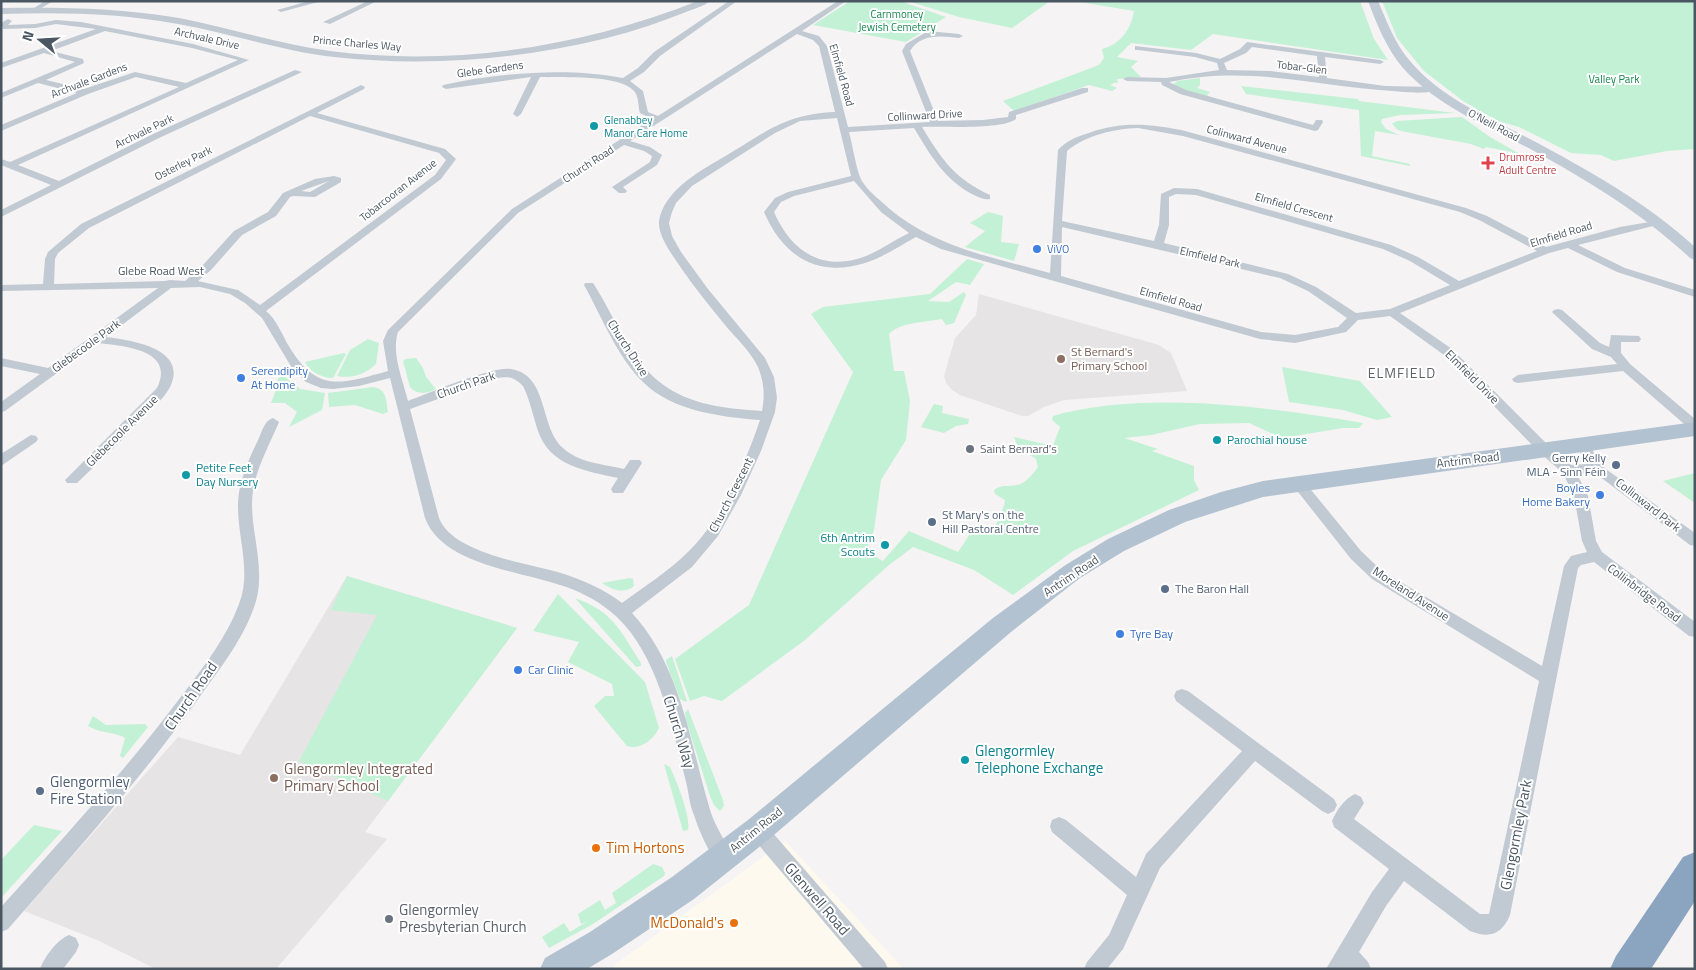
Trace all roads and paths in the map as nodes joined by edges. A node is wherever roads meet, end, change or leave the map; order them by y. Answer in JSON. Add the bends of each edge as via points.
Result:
{"nodes":[{"id":1,"x":50,"y":1,"type":"edge"},
{"id":2,"x":319,"y":1,"type":"edge"},
{"id":3,"x":374,"y":1,"type":"edge"},
{"id":4,"x":706,"y":1,"type":"edge"},
{"id":5,"x":734,"y":1,"type":"edge"},
{"id":6,"x":843,"y":1,"type":"edge"},
{"id":7,"x":1373,"y":1,"type":"edge"},
{"id":8,"x":281,"y":10,"type":"dead end"},
{"id":9,"x":1,"y":11,"type":"edge"},
{"id":10,"x":34,"y":11,"type":"junction"},
{"id":11,"x":8,"y":21,"type":"dead end"},
{"id":12,"x":327,"y":22,"type":"dead end"},
{"id":13,"x":107,"y":28,"type":"junction"},
{"id":14,"x":795,"y":31,"type":"junction"},
{"id":15,"x":969,"y":36,"type":"dead end"},
{"id":16,"x":1138,"y":48,"type":"dead end"},
{"id":17,"x":44,"y":51,"type":"junction"},
{"id":18,"x":1321,"y":54,"type":"junction"},
{"id":19,"x":1221,"y":62,"type":"junction"},
{"id":20,"x":1380,"y":62,"type":"dead end"},
{"id":21,"x":1,"y":66,"type":"edge"},
{"id":22,"x":298,"y":72,"type":"dead end"},
{"id":23,"x":537,"y":74,"type":"junction"},
{"id":24,"x":1225,"y":74,"type":"junction"},
{"id":25,"x":1127,"y":79,"type":"dead end"},
{"id":26,"x":1166,"y":80,"type":"junction"},
{"id":27,"x":1323,"y":80,"type":"junction"},
{"id":28,"x":39,"y":81,"type":"junction"},
{"id":29,"x":624,"y":81,"type":"junction"},
{"id":30,"x":188,"y":86,"type":"junction"},
{"id":31,"x":361,"y":87,"type":"dead end"},
{"id":32,"x":446,"y":87,"type":"dead end"},
{"id":33,"x":1434,"y":89,"type":"junction"},
{"id":34,"x":1085,"y":90,"type":"dead end"},
{"id":35,"x":1418,"y":90,"type":"junction"},
{"id":36,"x":86,"y":92,"type":"junction"},
{"id":37,"x":1,"y":96,"type":"edge"},
{"id":38,"x":1448,"y":99,"type":"junction"},
{"id":39,"x":309,"y":113,"type":"junction"},
{"id":40,"x":517,"y":114,"type":"dead end"},
{"id":41,"x":840,"y":114,"type":"junction"},
{"id":42,"x":659,"y":119,"type":"junction"},
{"id":43,"x":1006,"y":120,"type":"junction"},
{"id":44,"x":1319,"y":122,"type":"dead end"},
{"id":45,"x":935,"y":124,"type":"junction"},
{"id":46,"x":917,"y":126,"type":"junction"},
{"id":47,"x":1,"y":128,"type":"edge"},
{"id":48,"x":1015,"y":128,"type":"dead end"},
{"id":49,"x":844,"y":130,"type":"junction"},
{"id":50,"x":623,"y":142,"type":"junction"},
{"id":51,"x":1,"y":162,"type":"edge"},
{"id":52,"x":11,"y":166,"type":"junction"},
{"id":53,"x":856,"y":178,"type":"junction"},
{"id":54,"x":60,"y":185,"type":"junction"},
{"id":55,"x":606,"y":187,"type":"dead end"},
{"id":56,"x":293,"y":193,"type":"dead end"},
{"id":57,"x":987,"y":198,"type":"dead end"},
{"id":58,"x":1,"y":214,"type":"edge"},
{"id":59,"x":1657,"y":222,"type":"junction"},
{"id":60,"x":1057,"y":223,"type":"junction"},
{"id":61,"x":916,"y":233,"type":"junction"},
{"id":62,"x":1568,"y":244,"type":"junction"},
{"id":63,"x":1158,"y":245,"type":"junction"},
{"id":64,"x":1545,"y":251,"type":"junction"},
{"id":65,"x":1695,"y":255,"type":"edge"},
{"id":66,"x":1055,"y":279,"type":"junction"},
{"id":67,"x":170,"y":283,"type":"junction"},
{"id":68,"x":189,"y":283,"type":"junction"},
{"id":69,"x":589,"y":285,"type":"dead end"},
{"id":70,"x":1457,"y":285,"type":"junction"},
{"id":71,"x":48,"y":287,"type":"junction"},
{"id":72,"x":1,"y":288,"type":"edge"},
{"id":73,"x":1695,"y":294,"type":"edge"},
{"id":74,"x":260,"y":310,"type":"junction"},
{"id":75,"x":1392,"y":312,"type":"junction"},
{"id":76,"x":1558,"y":312,"type":"dead end"},
{"id":77,"x":1354,"y":317,"type":"junction"},
{"id":78,"x":96,"y":338,"type":"junction"},
{"id":79,"x":1635,"y":339,"type":"dead end"},
{"id":80,"x":1615,"y":354,"type":"junction"},
{"id":81,"x":1,"y":362,"type":"edge"},
{"id":82,"x":1626,"y":367,"type":"junction"},
{"id":83,"x":49,"y":372,"type":"junction"},
{"id":84,"x":394,"y":373,"type":"junction"},
{"id":85,"x":1518,"y":379,"type":"dead end"},
{"id":86,"x":403,"y":407,"type":"junction"},
{"id":87,"x":1,"y":408,"type":"edge"},
{"id":88,"x":767,"y":416,"type":"junction"},
{"id":89,"x":273,"y":422,"type":"dead end"},
{"id":90,"x":1695,"y":427,"type":"edge"},
{"id":91,"x":31,"y":439,"type":"dead end"},
{"id":92,"x":1588,"y":444,"type":"junction"},
{"id":93,"x":1545,"y":450,"type":"junction"},
{"id":94,"x":635,"y":463,"type":"dead end"},
{"id":95,"x":4,"y":465,"type":"edge"},
{"id":96,"x":1568,"y":470,"type":"junction"},
{"id":97,"x":1599,"y":471,"type":"junction"},
{"id":98,"x":627,"y":475,"type":"junction"},
{"id":99,"x":72,"y":480,"type":"dead end"},
{"id":100,"x":1298,"y":483,"type":"junction"},
{"id":101,"x":618,"y":489,"type":"dead end"},
{"id":102,"x":1695,"y":541,"type":"edge"},
{"id":103,"x":1596,"y":556,"type":"junction"},
{"id":104,"x":622,"y":612,"type":"junction"},
{"id":105,"x":1695,"y":631,"type":"edge"},
{"id":106,"x":1548,"y":676,"type":"junction"},
{"id":107,"x":1182,"y":696,"type":"dead end"},
{"id":108,"x":1254,"y":750,"type":"junction"},
{"id":109,"x":1354,"y":803,"type":"dead end"},
{"id":110,"x":1328,"y":805,"type":"dead end"},
{"id":111,"x":1060,"y":826,"type":"dead end"},
{"id":112,"x":758,"y":830,"type":"junction"},
{"id":113,"x":723,"y":857,"type":"junction"},
{"id":114,"x":1402,"y":867,"type":"junction"},
{"id":115,"x":1695,"y":869,"type":"edge"},
{"id":116,"x":1139,"y":892,"type":"junction"},
{"id":117,"x":1,"y":922,"type":"edge"},
{"id":118,"x":69,"y":945,"type":"dead end"},
{"id":119,"x":1342,"y":961,"type":"edge"},
{"id":120,"x":1095,"y":967,"type":"edge"},
{"id":121,"x":50,"y":969,"type":"edge"},
{"id":122,"x":556,"y":969,"type":"edge"},
{"id":123,"x":878,"y":969,"type":"edge"},
{"id":124,"x":1361,"y":969,"type":"edge"},
{"id":125,"x":1630,"y":969,"type":"edge"}],
"edges":[{"from":1,"to":10,"type":"street"},
{"from":2,"to":8,"type":"street"},
{"from":3,"to":12,"type":"street","via":[[355,5]]},
{"from":4,"to":10,"type":"street","name":"Prince Charles Way","via":[[654,23],[571,44],[505,54],[412,58],[314,51],[149,17]]},
{"from":5,"to":29,"type":"street"},
{"from":6,"to":14,"type":"street","name":"Church Road"},
{"from":7,"to":33,"type":"main road","name":"O'Neill Road","via":[[1398,54]]},
{"from":9,"to":10,"type":"street","name":"Prince Charles Way"},
{"from":11,"to":13,"type":"street","name":"Archvale Drive","via":[[4,24],[13,28],[56,22]]},
{"from":13,"to":17,"type":"street"},
{"from":13,"to":30,"type":"street","name":"Archvale Drive","via":[[245,60]]},
{"from":14,"to":41,"type":"street","name":"Elmfield Road","via":[[816,38],[823,46]]},
{"from":14,"to":42,"type":"street","name":"Church Road"},
{"from":15,"to":45,"type":"street","via":[[959,38],[931,33],[906,51]]},
{"from":16,"to":19,"type":"street","via":[[1196,55]]},
{"from":17,"to":21,"type":"street"},
{"from":17,"to":28,"type":"street","via":[[80,63]]},
{"from":18,"to":19,"type":"street","via":[[1250,44]]},
{"from":18,"to":20,"type":"street"},
{"from":18,"to":27,"type":"street"},
{"from":19,"to":24,"type":"street"},
{"from":22,"to":54,"type":"street","name":"Archvale Park","via":[[156,136]]},
{"from":23,"to":29,"type":"street","name":"Glebe Gardens"},
{"from":23,"to":32,"type":"street","name":"Glebe Gardens"},
{"from":23,"to":40,"type":"street","name":"Glebe Gardens"},
{"from":24,"to":26,"type":"street","name":"Tobar-Glen","via":[[1180,76]]},
{"from":24,"to":27,"type":"street","name":"Tobar-Glen","via":[[1277,74]]},
{"from":25,"to":26,"type":"street","name":"Tobar-Glen"},
{"from":26,"to":44,"type":"street","via":[[1168,86],[1202,98],[1315,128]]},
{"from":27,"to":35,"type":"street","name":"Tobar-Glen","via":[[1380,89]]},
{"from":28,"to":36,"type":"street"},
{"from":28,"to":37,"type":"street"},
{"from":29,"to":42,"type":"street","via":[[641,92],[646,115]]},
{"from":30,"to":36,"type":"street","name":"Archvale Gardens","via":[[135,74]]},
{"from":30,"to":52,"type":"street","name":"Archvale Drive"},
{"from":31,"to":39,"type":"street","name":"Osterley Park"},
{"from":33,"to":35,"type":"street","name":"Tobar-Glen"},
{"from":33,"to":38,"type":"main road","name":"O'Neill Road"},
{"from":34,"to":43,"type":"street","name":"Collinward Drive","via":[[1012,114],[1012,119]]},
{"from":35,"to":38,"type":"street"},
{"from":36,"to":47,"type":"street","name":"Archvale Gardens"},
{"from":38,"to":59,"type":"main road","name":"O'Neill Road","via":[[1587,176]]},
{"from":39,"to":71,"type":"street","name":"Osterley Park","via":[[85,226],[53,252]]},
{"from":39,"to":74,"type":"street","name":"Tobarcooran Avenue","via":[[442,151],[451,159],[450,164],[438,177]]},
{"from":41,"to":49,"type":"street","name":"Elmfield Road"},
{"from":41,"to":88,"type":"street","name":"Church Crescent","via":[[797,120],[702,174],[676,198],[665,220],[668,240],[679,259],[760,358],[767,372],[771,398]]},
{"from":42,"to":50,"type":"street","name":"Church Road"},
{"from":43,"to":45,"type":"street","name":"Collinward Drive"},
{"from":43,"to":48,"type":"street"},
{"from":45,"to":46,"type":"street","name":"Collinward Drive"},
{"from":46,"to":49,"type":"street","name":"Collinward Drive"},
{"from":46,"to":57,"type":"street","via":[[942,166],[969,190]]},
{"from":49,"to":53,"type":"street","name":"Elmfield Road"},
{"from":50,"to":55,"type":"street","via":[[654,153],[656,159],[620,189]]},
{"from":50,"to":84,"type":"street","name":"Church Road","via":[[515,211],[399,323],[389,341]]},
{"from":51,"to":52,"type":"street"},
{"from":52,"to":54,"type":"street"},
{"from":53,"to":61,"type":"street","name":"Elmfield Road","via":[[867,196]]},
{"from":53,"to":61,"type":"street","via":[[778,200],[769,212],[773,224],[801,256],[848,264],[862,261]]},
{"from":54,"to":58,"type":"street","name":"Archvale Park"},
{"from":56,"to":68,"type":"street","via":[[283,198],[272,214],[239,232]]},
{"from":59,"to":62,"type":"street","name":"Elmfield Road"},
{"from":59,"to":65,"type":"main road","name":"O'Neill Road"},
{"from":60,"to":63,"type":"street","name":"Elmfield Park"},
{"from":60,"to":64,"type":"street","name":"Colinward Avenue","via":[[1063,150],[1076,140],[1110,128],[1126,124],[1148,125],[1463,210]]},
{"from":60,"to":66,"type":"street","name":"Colinward Avenue"},
{"from":61,"to":66,"type":"street","name":"Elmfield Road","via":[[945,247]]},
{"from":62,"to":64,"type":"street","name":"Elmfield Road"},
{"from":62,"to":73,"type":"street","via":[[1621,270]]},
{"from":63,"to":70,"type":"street","name":"Elmfield Crescent","via":[[1164,226],[1164,196],[1174,191],[1197,192],[1387,247]]},
{"from":63,"to":77,"type":"street","name":"Elmfield Park","via":[[1294,280]]},
{"from":64,"to":70,"type":"street","name":"Elmfield Road"},
{"from":66,"to":77,"type":"street","name":"Elmfield Road","via":[[1228,328],[1278,338],[1306,338],[1342,330]]},
{"from":67,"to":68,"type":"street","name":"Glebe Road West"},
{"from":67,"to":71,"type":"street","name":"Glebe Road West"},
{"from":67,"to":78,"type":"street","name":"Glebecoole Park"},
{"from":68,"to":74,"type":"street","name":"Glebe Road West","via":[[234,292]]},
{"from":69,"to":88,"type":"street","name":"Church Drive","via":[[624,347],[647,379],[661,391],[683,402]]},
{"from":70,"to":75,"type":"street","name":"Elmfield Road"},
{"from":71,"to":72,"type":"street","name":"Glebe Road West"},
{"from":74,"to":84,"type":"street","name":"Glebe Road West","via":[[309,380],[337,385]]},
{"from":75,"to":77,"type":"street","name":"Elmfield Road"},
{"from":75,"to":93,"type":"street","name":"Elmfield Drive","via":[[1448,352]]},
{"from":76,"to":80,"type":"street","via":[[1596,346]]},
{"from":78,"to":83,"type":"street","name":"Glebecoole Park"},
{"from":78,"to":99,"type":"street","name":"Glebecoole Avenue","via":[[146,348],[156,354],[164,361],[166,383],[134,420]]},
{"from":79,"to":80,"type":"street","via":[[1615,338]]},
{"from":80,"to":82,"type":"street"},
{"from":81,"to":83,"type":"street"},
{"from":82,"to":85,"type":"street"},
{"from":82,"to":90,"type":"street"},
{"from":83,"to":87,"type":"street","name":"Glebecoole Park"},
{"from":84,"to":86,"type":"street"},
{"from":86,"to":98,"type":"street","name":"Church Park","via":[[495,374],[514,374],[523,378],[534,395],[550,443],[565,457]]},
{"from":86,"to":104,"type":"street","via":[[436,528],[448,540],[465,550],[587,589]]},
{"from":88,"to":104,"type":"street","name":"Church Crescent","via":[[732,499],[706,543],[671,576]]},
{"from":89,"to":117,"type":"street","name":"Church Road","via":[[248,479],[245,502],[251,573],[249,600],[240,621],[164,734]]},
{"from":90,"to":92,"type":"main road","name":"Antrim Road"},
{"from":91,"to":95,"type":"street"},
{"from":92,"to":93,"type":"main road","name":"Antrim Road"},
{"from":92,"to":97,"type":"street","name":"Collinward Park","via":[[1586,452]]},
{"from":93,"to":96,"type":"street","name":"Collinbridge Road"},
{"from":93,"to":100,"type":"main road","name":"Antrim Road"},
{"from":94,"to":98,"type":"street"},
{"from":96,"to":97,"type":"street","name":"Collinward Park"},
{"from":96,"to":103,"type":"street","name":"Collinbridge Road","via":[[1581,496],[1589,541]]},
{"from":97,"to":102,"type":"street","name":"Collinward Park"},
{"from":98,"to":101,"type":"street"},
{"from":100,"to":106,"type":"street","name":"Moreland Avenue","via":[[1356,555],[1377,575]]},
{"from":100,"to":112,"type":"main road","name":"Antrim Road","via":[[1229,498],[1177,516],[1131,537],[1072,572],[948,668]]},
{"from":103,"to":105,"type":"street","name":"Collinbridge Road"},
{"from":103,"to":106,"type":"street","name":"Glengormley Park","via":[[1576,560],[1571,566]]},
{"from":104,"to":113,"type":"street","name":"Church Way","via":[[640,633],[663,680],[703,816]]},
{"from":106,"to":114,"type":"street","name":"Glengormley Park","via":[[1500,915],[1494,924],[1477,924]]},
{"from":107,"to":108,"type":"street"},
{"from":108,"to":110,"type":"street"},
{"from":108,"to":116,"type":"street","via":[[1153,861]]},
{"from":109,"to":114,"type":"street","name":"Glengormley Park","via":[[1341,821]]},
{"from":111,"to":116,"type":"street"},
{"from":112,"to":113,"type":"main road","name":"Antrim Road"},
{"from":112,"to":123,"type":"street","name":"Glenwell Road"},
{"from":113,"to":122,"type":"main road","name":"Antrim Road","via":[[653,909]]},
{"from":114,"to":119,"type":"street"},
{"from":115,"to":125,"type":"highway"},
{"from":116,"to":120,"type":"street","via":[[1116,942]]},
{"from":118,"to":121,"type":"street"},
{"from":119,"to":124,"type":"street"}]}
